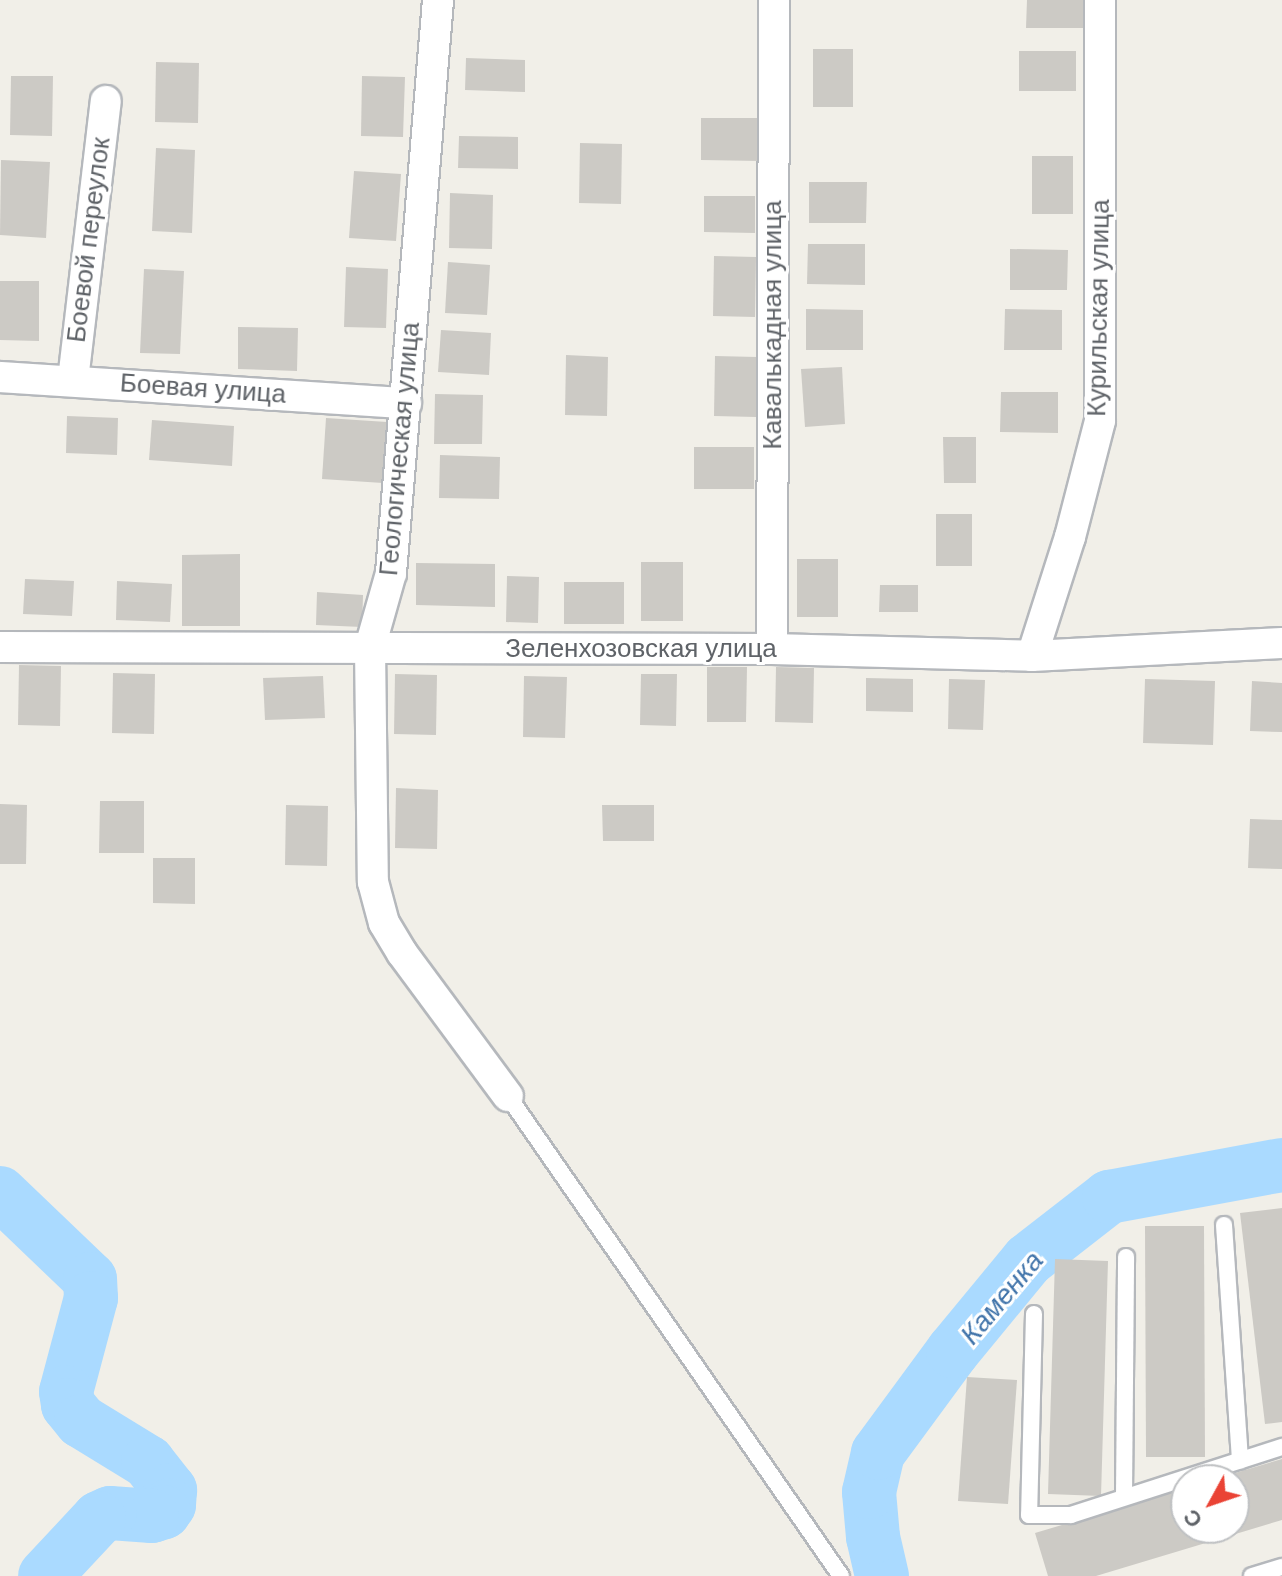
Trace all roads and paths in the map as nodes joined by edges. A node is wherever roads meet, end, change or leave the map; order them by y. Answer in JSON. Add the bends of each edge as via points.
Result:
{"nodes":[{"id":1,"x":438,"y":0,"type":"edge"},
{"id":2,"x":774,"y":0,"type":"edge"},
{"id":3,"x":1100,"y":0,"type":"edge"},
{"id":4,"x":106,"y":101,"type":"dead end"},
{"id":5,"x":0,"y":377,"type":"edge"},
{"id":6,"x":73,"y":380,"type":"junction"},
{"id":7,"x":406,"y":403,"type":"junction"},
{"id":8,"x":1282,"y":643,"type":"edge"},
{"id":9,"x":0,"y":647,"type":"edge"},
{"id":10,"x":370,"y":647,"type":"junction"},
{"id":11,"x":772,"y":649,"type":"junction"},
{"id":12,"x":1032,"y":656,"type":"junction"},
{"id":13,"x":508,"y":1096,"type":"joint"},
{"id":14,"x":1224,"y":1225,"type":"dead end"},
{"id":15,"x":1126,"y":1257,"type":"dead end"},
{"id":16,"x":1034,"y":1314,"type":"dead end"},
{"id":17,"x":1282,"y":1447,"type":"edge"},
{"id":18,"x":1240,"y":1460,"type":"junction"},
{"id":19,"x":1124,"y":1496,"type":"junction"},
{"id":20,"x":1282,"y":1567,"type":"edge"},
{"id":21,"x":841,"y":1576,"type":"edge"},
{"id":22,"x":1252,"y":1576,"type":"edge"}],
"edges":[{"from":1,"to":7,"type":"street","name":"Геологическая улица"},
{"from":2,"to":11,"type":"street","name":"Кавалькадная улица"},
{"from":3,"to":12,"type":"street","name":"Курильская улица","via":[[1100,421]]},
{"from":4,"to":6,"type":"street","name":"Боевой переулок"},
{"from":5,"to":6,"type":"street","name":"Боевая улица"},
{"from":6,"to":7,"type":"street","name":"Боевая улица"},
{"from":7,"to":10,"type":"street","name":"Геологическая улица","via":[[391,573]]},
{"from":8,"to":12,"type":"street","name":"Зеленхозовская улица"},
{"from":9,"to":10,"type":"street","name":"Зеленхозовская улица"},
{"from":10,"to":11,"type":"street","name":"Зеленхозовская улица"},
{"from":10,"to":13,"type":"street","name":"Геологическая улица","via":[[373,882],[384,923]]},
{"from":11,"to":12,"type":"street","name":"Зеленхозовская улица"},
{"from":13,"to":21,"type":"lane"},
{"from":14,"to":18,"type":"lane"},
{"from":15,"to":19,"type":"lane"},
{"from":16,"to":19,"type":"lane","via":[[1029,1515],[1071,1515]]},
{"from":17,"to":18,"type":"lane"},
{"from":18,"to":19,"type":"lane"},
{"from":20,"to":22,"type":"lane"}]}
